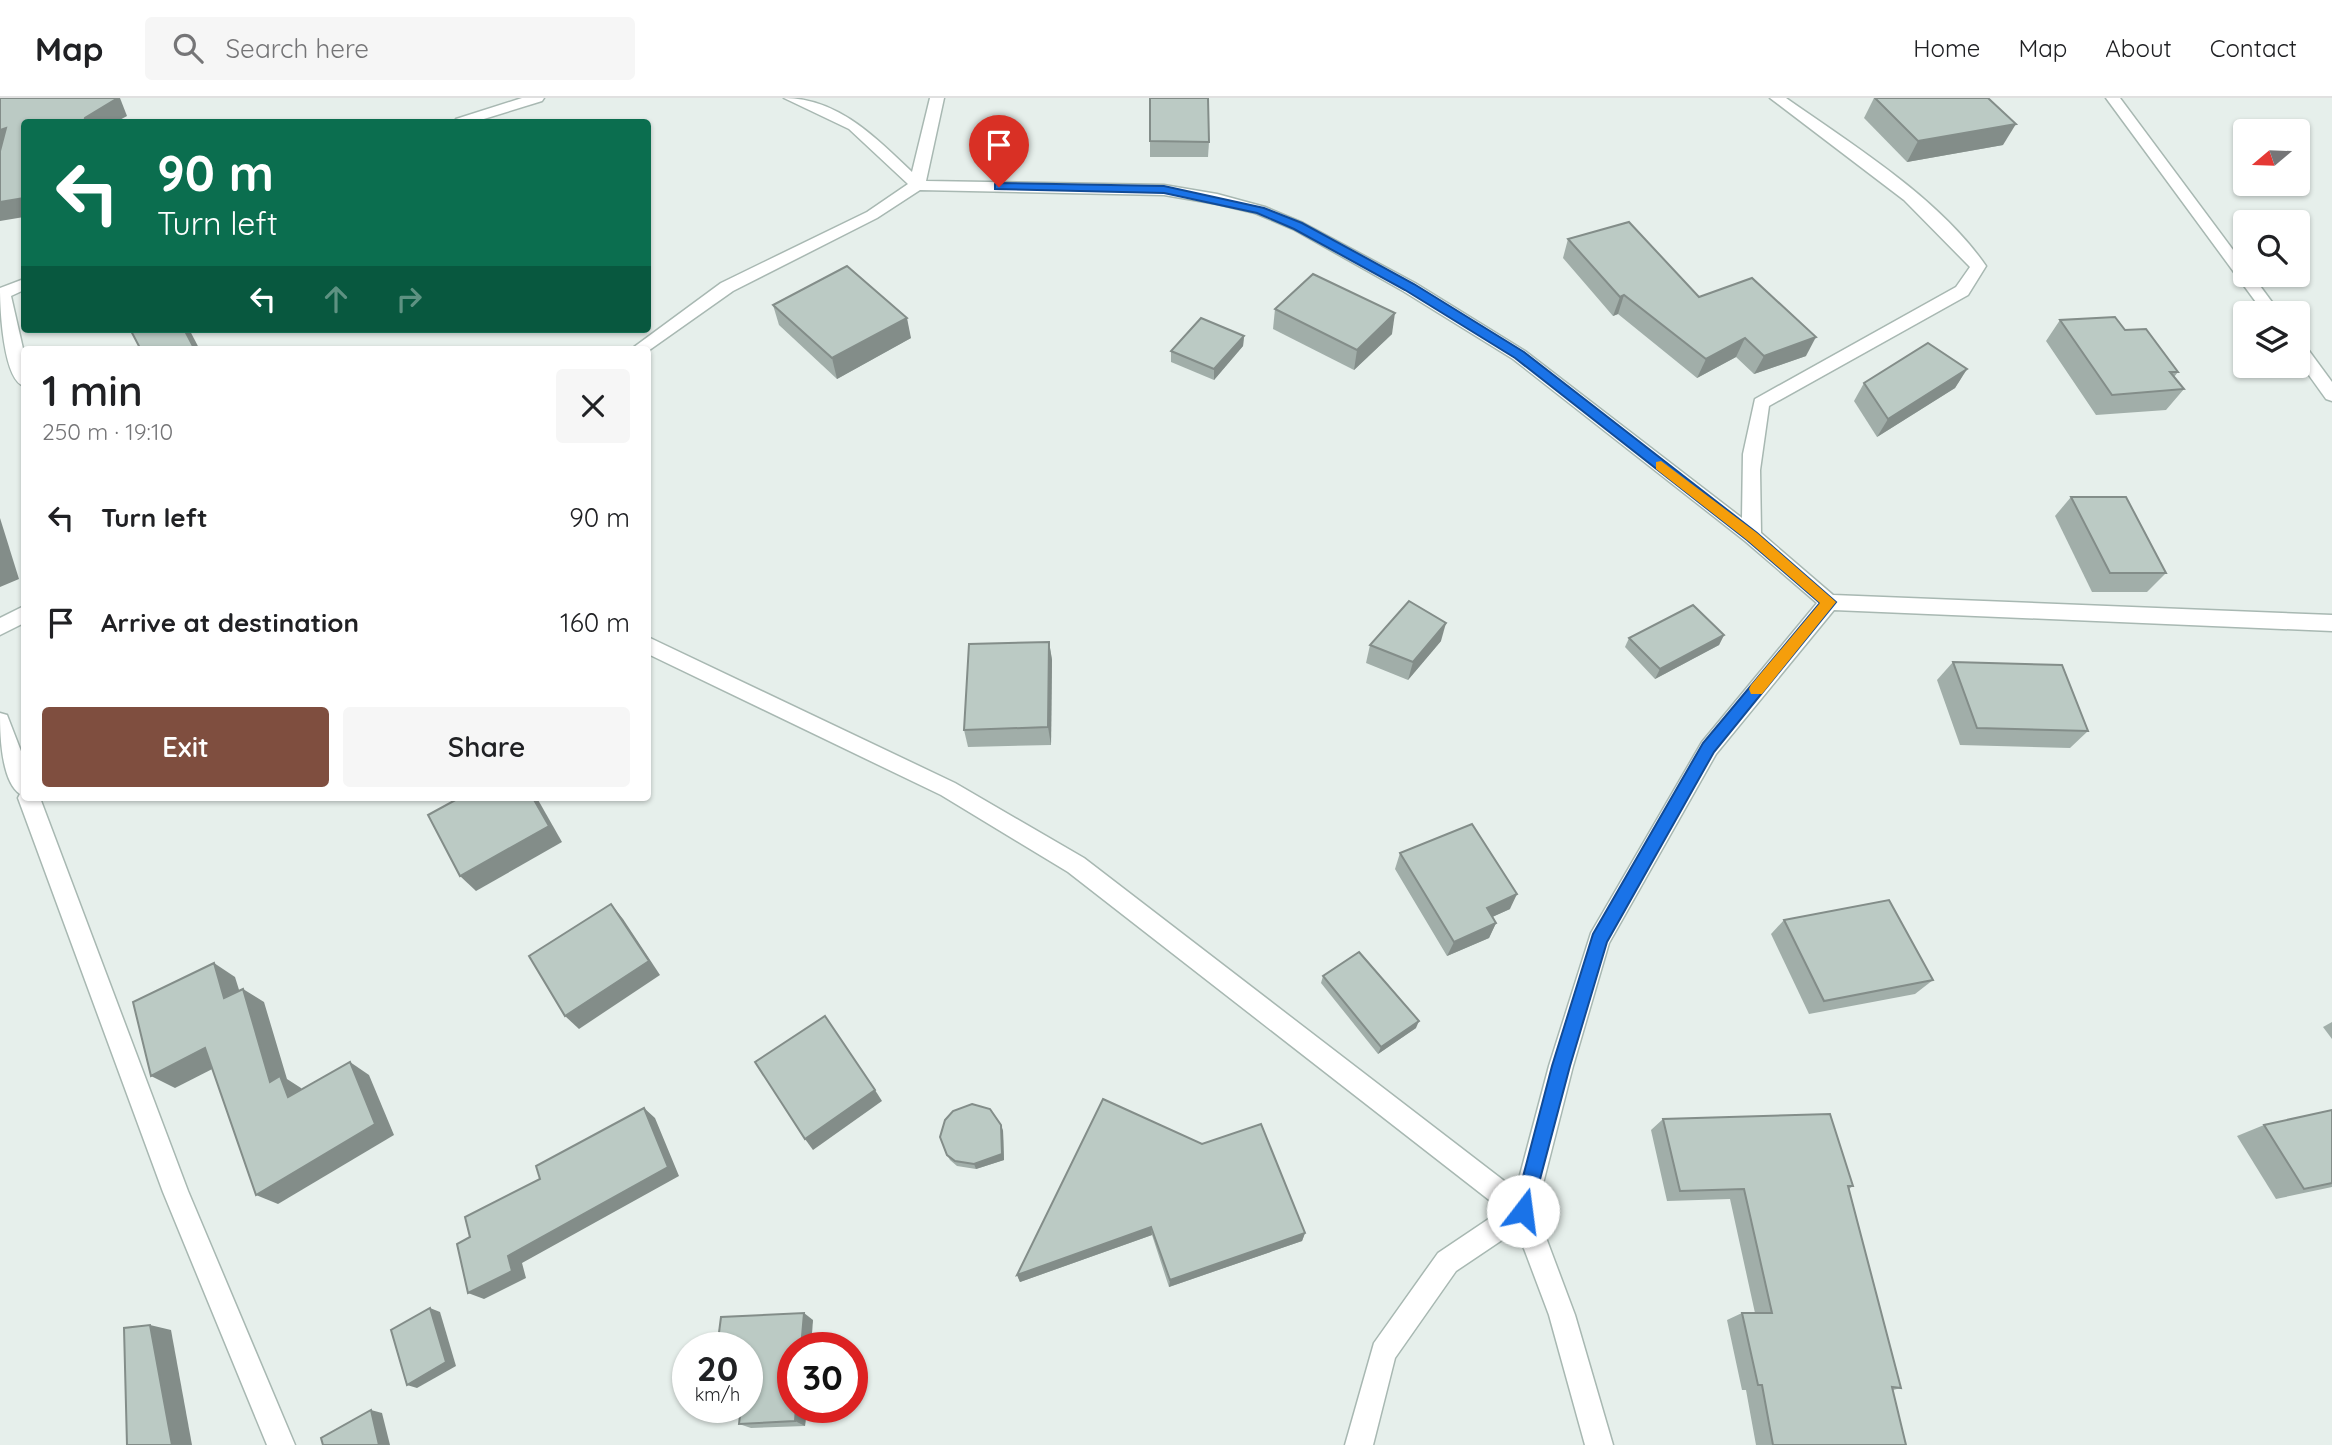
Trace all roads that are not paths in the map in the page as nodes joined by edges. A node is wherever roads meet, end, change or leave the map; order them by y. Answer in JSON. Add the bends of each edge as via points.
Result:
{"nodes":[{"id":1,"x":537,"y":98,"type":"edge"},
{"id":2,"x":791,"y":98,"type":"edge"},
{"id":3,"x":937,"y":98,"type":"edge"},
{"id":4,"x":1777,"y":98,"type":"edge"},
{"id":5,"x":2113,"y":98,"type":"edge"},
{"id":6,"x":470,"y":119,"type":"edge"},
{"id":7,"x":916,"y":185,"type":"junction"},
{"id":8,"x":21,"y":285,"type":"edge"},
{"id":9,"x":1,"y":294,"type":"edge"},
{"id":10,"x":2263,"y":301,"type":"edge"},
{"id":11,"x":644,"y":346,"type":"edge"},
{"id":12,"x":2310,"y":365,"type":"edge"},
{"id":13,"x":21,"y":370,"type":"edge"},
{"id":14,"x":2332,"y":395,"type":"edge"},
{"id":15,"x":1752,"y":536,"type":"junction"},
{"id":16,"x":1829,"y":602,"type":"junction"},
{"id":17,"x":21,"y":616,"type":"edge"},
{"id":18,"x":2332,"y":622,"type":"edge"},
{"id":19,"x":0,"y":627,"type":"edge"},
{"id":20,"x":651,"y":646,"type":"edge"},
{"id":21,"x":0,"y":720,"type":"edge"},
{"id":22,"x":21,"y":778,"type":"edge"},
{"id":23,"x":30,"y":801,"type":"edge"},
{"id":24,"x":1523,"y":1211,"type":"junction"},
{"id":25,"x":281,"y":1445,"type":"edge"},
{"id":26,"x":1359,"y":1445,"type":"edge"},
{"id":27,"x":1599,"y":1445,"type":"edge"}],
"edges":[{"from":1,"to":6,"type":"street"},
{"from":2,"to":7,"type":"street","via":[[854,126]]},
{"from":3,"to":7,"type":"street"},
{"from":4,"to":15,"type":"street","via":[[1876,169],[1952,233],[1978,266],[1962,291],[1761,403],[1750,451]]},
{"from":5,"to":10,"type":"street"},
{"from":7,"to":11,"type":"street","via":[[872,215],[727,287]]},
{"from":7,"to":15,"type":"street","via":[[1164,190],[1260,210],[1409,287],[1519,355]]},
{"from":8,"to":9,"type":"street"},
{"from":9,"to":13,"type":"street"},
{"from":12,"to":14,"type":"street"},
{"from":15,"to":16,"type":"street"},
{"from":16,"to":18,"type":"street"},
{"from":16,"to":24,"type":"street","via":[[1709,748],[1599,940]]},
{"from":17,"to":19,"type":"street"},
{"from":20,"to":24,"type":"street","via":[[948,789],[1076,865]]},
{"from":21,"to":22,"type":"street"},
{"from":23,"to":25,"type":"street","via":[[176,1192]]},
{"from":24,"to":26,"type":"street","via":[[1447,1262],[1383,1352]]},
{"from":24,"to":27,"type":"street","via":[[1562,1315]]}]}
